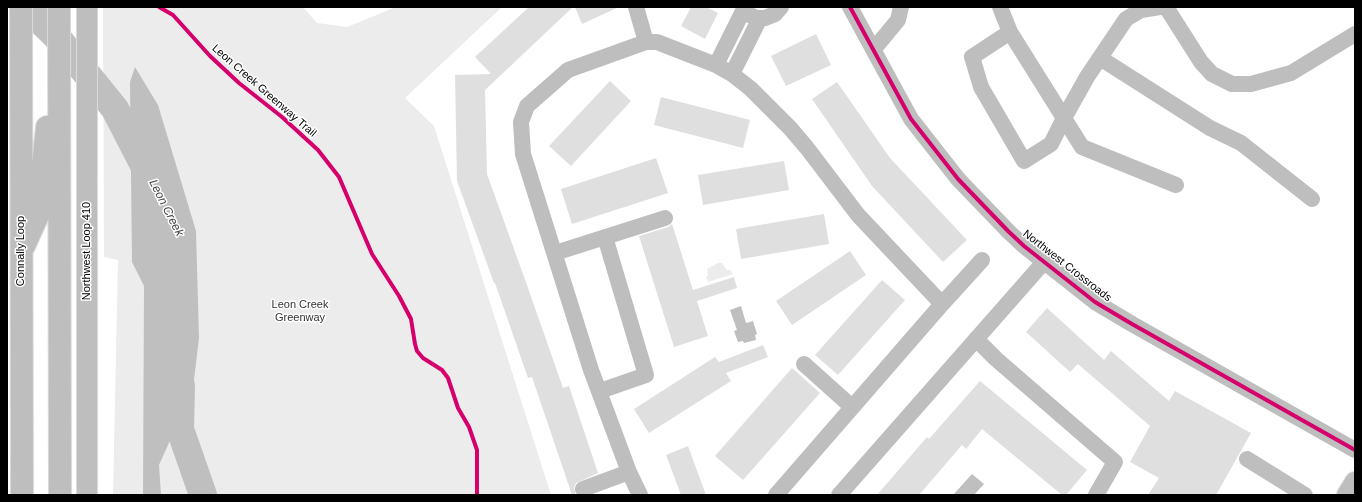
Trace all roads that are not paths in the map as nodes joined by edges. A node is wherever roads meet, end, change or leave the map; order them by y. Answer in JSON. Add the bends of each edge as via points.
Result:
{"nodes":[{"id":1,"x":21,"y":7,"type":"edge"},
{"id":2,"x":58,"y":7,"type":"edge"},
{"id":3,"x":87,"y":7,"type":"edge"},
{"id":4,"x":636,"y":7,"type":"edge"},
{"id":5,"x":781,"y":7,"type":"edge"},
{"id":6,"x":850,"y":7,"type":"edge"},
{"id":7,"x":901,"y":7,"type":"edge"},
{"id":8,"x":1000,"y":7,"type":"edge"},
{"id":9,"x":1160,"y":7,"type":"edge"},
{"id":10,"x":1166,"y":7,"type":"edge"},
{"id":11,"x":743,"y":8,"type":"edge"},
{"id":12,"x":760,"y":18,"type":"junction"},
{"id":13,"x":1010,"y":32,"type":"junction"},
{"id":14,"x":1355,"y":34,"type":"edge"},
{"id":15,"x":646,"y":42,"type":"junction"},
{"id":16,"x":874,"y":49,"type":"junction"},
{"id":17,"x":1100,"y":58,"type":"junction"},
{"id":18,"x":716,"y":65,"type":"junction"},
{"id":19,"x":732,"y":74,"type":"junction"},
{"id":20,"x":1064,"y":118,"type":"junction"},
{"id":21,"x":1176,"y":185,"type":"dead end"},
{"id":22,"x":1312,"y":199,"type":"dead end"},
{"id":23,"x":30,"y":212,"type":"junction"},
{"id":24,"x":665,"y":218,"type":"dead end"},
{"id":25,"x":605,"y":237,"type":"junction"},
{"id":26,"x":555,"y":254,"type":"junction"},
{"id":27,"x":982,"y":260,"type":"dead end"},
{"id":28,"x":1044,"y":262,"type":"junction"},
{"id":29,"x":942,"y":304,"type":"junction"},
{"id":30,"x":976,"y":339,"type":"junction"},
{"id":31,"x":804,"y":364,"type":"dead end"},
{"id":32,"x":600,"y":390,"type":"junction"},
{"id":33,"x":852,"y":406,"type":"junction"},
{"id":34,"x":1355,"y":450,"type":"edge"},
{"id":35,"x":1247,"y":459,"type":"dead end"},
{"id":36,"x":629,"y":472,"type":"junction"},
{"id":37,"x":1355,"y":482,"type":"edge"},
{"id":38,"x":582,"y":489,"type":"dead end"},
{"id":39,"x":22,"y":495,"type":"edge"},
{"id":40,"x":60,"y":495,"type":"edge"},
{"id":41,"x":87,"y":495,"type":"edge"},
{"id":42,"x":640,"y":495,"type":"edge"},
{"id":43,"x":776,"y":495,"type":"edge"},
{"id":44,"x":838,"y":495,"type":"edge"},
{"id":45,"x":1096,"y":495,"type":"edge"},
{"id":46,"x":1305,"y":495,"type":"edge"},
{"id":47,"x":1347,"y":495,"type":"edge"}],
"edges":[{"from":1,"to":23,"type":"highway","name":"Connally Loop"},
{"from":2,"to":23,"type":"highway"},
{"from":2,"to":40,"type":"highway"},
{"from":3,"to":41,"type":"main road","name":"Northwest Loop 410"},
{"from":4,"to":15,"type":"street"},
{"from":5,"to":12,"type":"street","via":[[770,17]]},
{"from":6,"to":16,"type":"street","name":"Northwest Crossroads"},
{"from":7,"to":16,"type":"street","via":[[898,20]]},
{"from":8,"to":13,"type":"street"},
{"from":9,"to":17,"type":"street","via":[[1141,10],[1126,19]]},
{"from":10,"to":14,"type":"street","via":[[1201,62],[1212,74],[1232,84],[1251,84],[1291,73]]},
{"from":11,"to":12,"type":"street","via":[[753,17]]},
{"from":11,"to":18,"type":"street"},
{"from":12,"to":19,"type":"street"},
{"from":13,"to":20,"type":"street"},
{"from":13,"to":20,"type":"street","via":[[972,57],[981,87],[1024,161],[1051,144]]},
{"from":15,"to":18,"type":"street","via":[[657,42]]},
{"from":15,"to":26,"type":"street","via":[[568,70],[527,106],[521,122],[523,154]]},
{"from":16,"to":28,"type":"street","name":"Northwest Crossroads","via":[[911,119],[958,180],[1008,231]]},
{"from":17,"to":20,"type":"street"},
{"from":17,"to":22,"type":"street","via":[[1210,128],[1241,143]]},
{"from":18,"to":19,"type":"street"},
{"from":19,"to":29,"type":"street","via":[[790,128],[858,215]]},
{"from":20,"to":21,"type":"street","via":[[1082,147]]},
{"from":23,"to":39,"type":"highway","name":"Connally Loop","via":[[21,252]]},
{"from":24,"to":25,"type":"street"},
{"from":25,"to":26,"type":"street"},
{"from":25,"to":32,"type":"street","via":[[646,375]]},
{"from":26,"to":32,"type":"street"},
{"from":27,"to":29,"type":"street"},
{"from":28,"to":30,"type":"street"},
{"from":28,"to":34,"type":"street","name":"Northwest Crossroads","via":[[1096,302],[1132,324]]},
{"from":29,"to":33,"type":"street"},
{"from":30,"to":44,"type":"street"},
{"from":30,"to":45,"type":"street","via":[[1115,462]]},
{"from":31,"to":33,"type":"street"},
{"from":32,"to":36,"type":"street"},
{"from":33,"to":43,"type":"street"},
{"from":35,"to":46,"type":"street"},
{"from":36,"to":38,"type":"street"},
{"from":36,"to":42,"type":"street"},
{"from":37,"to":47,"type":"main road"}]}
